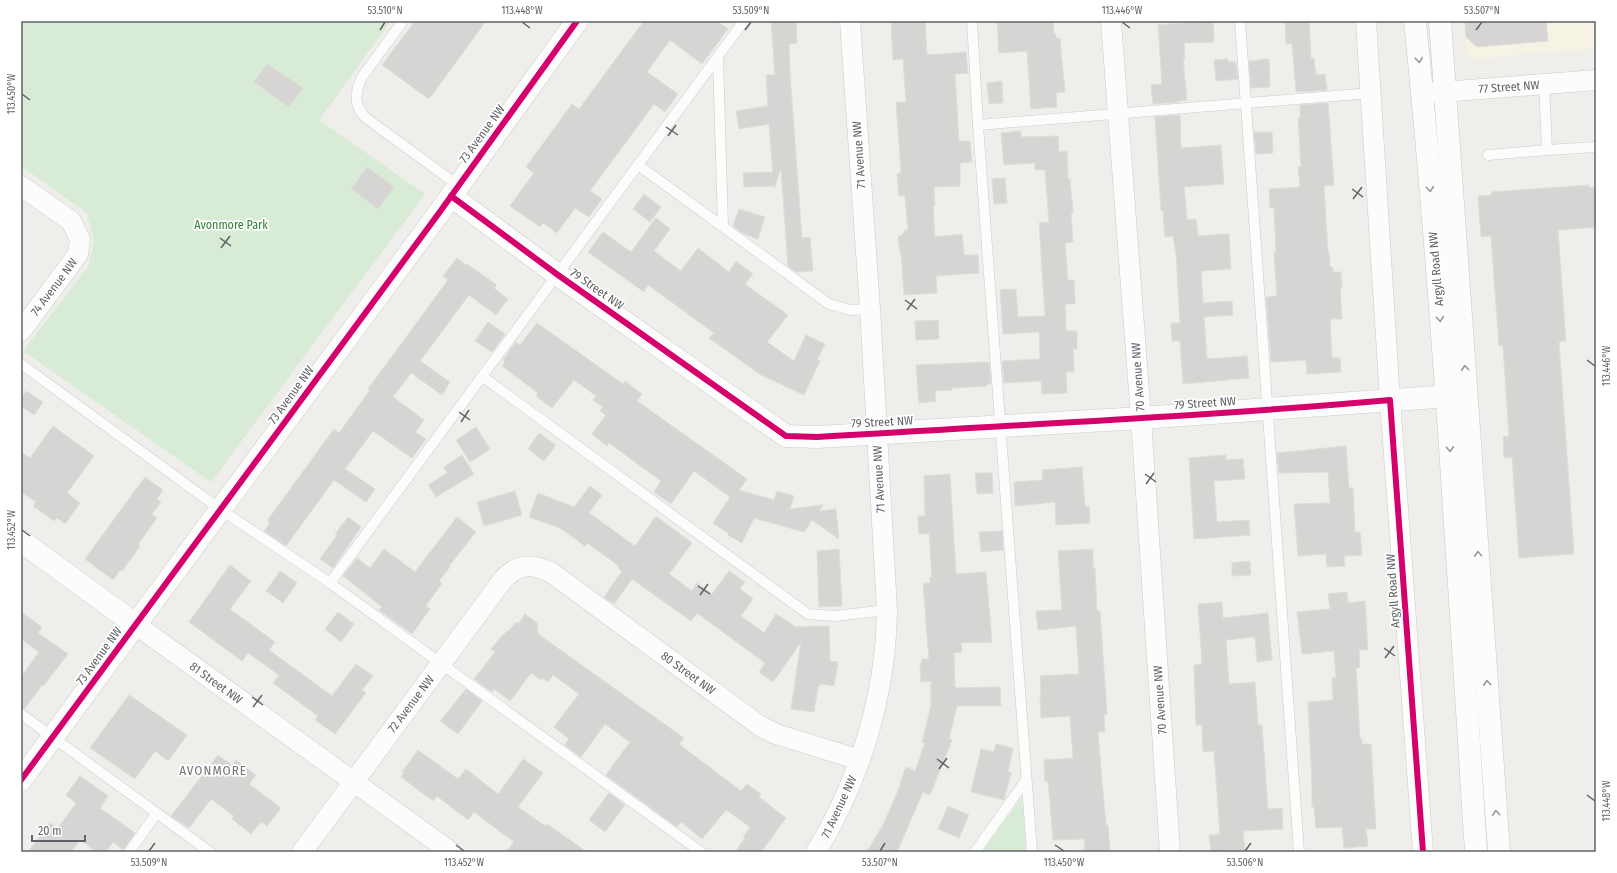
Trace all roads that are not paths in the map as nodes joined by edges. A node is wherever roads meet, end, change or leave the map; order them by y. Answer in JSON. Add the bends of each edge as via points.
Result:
{"nodes":[{"id":1,"x":402,"y":21,"type":"edge"},
{"id":2,"x":577,"y":21,"type":"edge"},
{"id":3,"x":744,"y":21,"type":"edge"},
{"id":4,"x":850,"y":21,"type":"edge"},
{"id":5,"x":972,"y":21,"type":"edge"},
{"id":6,"x":1111,"y":21,"type":"edge"},
{"id":7,"x":1240,"y":21,"type":"edge"},
{"id":8,"x":1366,"y":21,"type":"edge"},
{"id":9,"x":1415,"y":21,"type":"edge"},
{"id":10,"x":1440,"y":21,"type":"edge"},
{"id":11,"x":718,"y":57,"type":"junction"},
{"id":12,"x":1596,"y":80,"type":"edge"},
{"id":13,"x":1544,"y":84,"type":"junction"},
{"id":14,"x":1445,"y":92,"type":"junction"},
{"id":15,"x":1371,"y":93,"type":"junction"},
{"id":16,"x":1422,"y":93,"type":"junction"},
{"id":17,"x":1246,"y":104,"type":"junction"},
{"id":18,"x":1119,"y":113,"type":"junction"},
{"id":19,"x":978,"y":124,"type":"junction"},
{"id":20,"x":1596,"y":147,"type":"edge"},
{"id":21,"x":1547,"y":150,"type":"junction"},
{"id":22,"x":1488,"y":155,"type":"dead end"},
{"id":23,"x":638,"y":165,"type":"junction"},
{"id":24,"x":21,"y":186,"type":"edge"},
{"id":25,"x":455,"y":191,"type":"junction"},
{"id":26,"x":723,"y":226,"type":"junction"},
{"id":27,"x":558,"y":275,"type":"junction"},
{"id":28,"x":870,"y":309,"type":"junction"},
{"id":29,"x":21,"y":332,"type":"edge"},
{"id":30,"x":21,"y":364,"type":"edge"},
{"id":31,"x":483,"y":377,"type":"junction"},
{"id":32,"x":1456,"y":395,"type":"junction"},
{"id":33,"x":1390,"y":400,"type":"junction"},
{"id":34,"x":1268,"y":410,"type":"junction"},
{"id":35,"x":1141,"y":418,"type":"junction"},
{"id":36,"x":1000,"y":427,"type":"junction"},
{"id":37,"x":876,"y":433,"type":"junction"},
{"id":38,"x":220,"y":509,"type":"junction"},
{"id":39,"x":21,"y":541,"type":"edge"},
{"id":40,"x":528,"y":565,"type":"joint"},
{"id":41,"x":330,"y":583,"type":"junction"},
{"id":42,"x":887,"y":610,"type":"junction"},
{"id":43,"x":135,"y":624,"type":"junction"},
{"id":44,"x":441,"y":665,"type":"junction"},
{"id":45,"x":21,"y":714,"type":"edge"},
{"id":46,"x":53,"y":738,"type":"junction"},
{"id":47,"x":860,"y":760,"type":"junction"},
{"id":48,"x":21,"y":780,"type":"edge"},
{"id":49,"x":1026,"y":780,"type":"junction"},
{"id":50,"x":353,"y":782,"type":"junction"},
{"id":51,"x":157,"y":812,"type":"junction"},
{"id":52,"x":129,"y":852,"type":"edge"},
{"id":53,"x":210,"y":852,"type":"edge"},
{"id":54,"x":302,"y":852,"type":"edge"},
{"id":55,"x":451,"y":852,"type":"edge"},
{"id":56,"x":701,"y":852,"type":"edge"},
{"id":57,"x":816,"y":852,"type":"edge"},
{"id":58,"x":975,"y":852,"type":"edge"},
{"id":59,"x":1032,"y":852,"type":"edge"},
{"id":60,"x":1170,"y":852,"type":"edge"},
{"id":61,"x":1299,"y":852,"type":"edge"},
{"id":62,"x":1423,"y":852,"type":"edge"},
{"id":63,"x":1476,"y":852,"type":"edge"},
{"id":64,"x":1499,"y":852,"type":"edge"}],
"edges":[{"from":1,"to":25,"type":"lane","via":[[362,77],[356,99],[358,108],[366,118]]},
{"from":2,"to":25,"type":"street","name":"73 Avenue NW"},
{"from":3,"to":11,"type":"lane"},
{"from":4,"to":28,"type":"street","name":"71 Avenue NW"},
{"from":5,"to":19,"type":"lane"},
{"from":6,"to":18,"type":"street","name":"70 Avenue NW"},
{"from":7,"to":17,"type":"lane"},
{"from":8,"to":15,"type":"street","name":"Argyll Road NW"},
{"from":9,"to":16,"type":"street","name":"Argyll Road NW","one_way":true},
{"from":10,"to":14,"type":"street","name":"Argyll Road NW"},
{"from":11,"to":23,"type":"lane"},
{"from":11,"to":26,"type":"lane"},
{"from":12,"to":13,"type":"street","name":"77 Street NW"},
{"from":13,"to":14,"type":"street","name":"77 Street NW"},
{"from":13,"to":21,"type":"lane"},
{"from":14,"to":16,"type":"street","name":"77 Street NW"},
{"from":32,"to":14,"type":"street","name":"Argyll Road NW","one_way":true},
{"from":15,"to":17,"type":"lane"},
{"from":15,"to":33,"type":"street","name":"Argyll Road NW"},
{"from":16,"to":32,"type":"street","name":"Argyll Road NW","one_way":true},
{"from":17,"to":18,"type":"lane"},
{"from":17,"to":34,"type":"lane"},
{"from":18,"to":19,"type":"lane"},
{"from":18,"to":35,"type":"street","name":"70 Avenue NW"},
{"from":19,"to":36,"type":"lane"},
{"from":20,"to":21,"type":"lane"},
{"from":21,"to":22,"type":"lane"},
{"from":23,"to":26,"type":"lane"},
{"from":23,"to":27,"type":"lane"},
{"from":24,"to":29,"type":"street","name":"74 Avenue NW","via":[[71,221],[80,239],[78,254]]},
{"from":25,"to":27,"type":"street","name":"79 Street NW"},
{"from":25,"to":38,"type":"street","name":"73 Avenue NW"},
{"from":26,"to":28,"type":"lane","via":[[829,304],[851,310]]},
{"from":27,"to":31,"type":"lane"},
{"from":27,"to":37,"type":"street","name":"79 Street NW","via":[[786,436],[817,437]]},
{"from":28,"to":37,"type":"street","name":"71 Avenue NW"},
{"from":30,"to":38,"type":"lane"},
{"from":31,"to":41,"type":"lane"},
{"from":31,"to":42,"type":"lane","via":[[808,614],[835,616]]},
{"from":32,"to":33,"type":"street","name":"79 Street NW"},
{"from":32,"to":63,"type":"street","name":"Argyll Road NW","one_way":true},
{"from":64,"to":32,"type":"street","name":"Argyll Road NW","one_way":true},
{"from":33,"to":34,"type":"street","name":"79 Street NW"},
{"from":33,"to":62,"type":"street","name":"Argyll Road NW"},
{"from":34,"to":35,"type":"street","name":"79 Street NW"},
{"from":34,"to":61,"type":"lane"},
{"from":35,"to":36,"type":"street","name":"79 Street NW"},
{"from":35,"to":60,"type":"street","name":"70 Avenue NW"},
{"from":36,"to":37,"type":"street","name":"79 Street NW"},
{"from":36,"to":49,"type":"lane"},
{"from":37,"to":42,"type":"street","name":"71 Avenue NW"},
{"from":38,"to":41,"type":"lane"},
{"from":38,"to":43,"type":"street","name":"73 Avenue NW"},
{"from":39,"to":43,"type":"street","name":"81 Street NW"},
{"from":40,"to":44,"type":"street","name":"72 Avenue NW","via":[[505,578]]},
{"from":40,"to":47,"type":"street","name":"80 Street NW","via":[[552,573],[760,726],[776,734]]},
{"from":41,"to":44,"type":"lane"},
{"from":42,"to":47,"type":"street","name":"71 Avenue NW","via":[[882,676]]},
{"from":43,"to":46,"type":"street","name":"73 Avenue NW"},
{"from":43,"to":50,"type":"street","name":"81 Street NW"},
{"from":44,"to":50,"type":"street","name":"72 Avenue NW"},
{"from":44,"to":56,"type":"lane"},
{"from":45,"to":46,"type":"lane"},
{"from":46,"to":48,"type":"street","name":"73 Avenue NW"},
{"from":46,"to":51,"type":"lane"},
{"from":47,"to":57,"type":"street","name":"71 Avenue NW","via":[[833,825]]},
{"from":49,"to":58,"type":"lane"},
{"from":49,"to":59,"type":"lane"},
{"from":50,"to":54,"type":"street","name":"72 Avenue NW"},
{"from":50,"to":55,"type":"street","name":"81 Street NW"},
{"from":51,"to":52,"type":"lane"},
{"from":51,"to":53,"type":"lane"}]}
